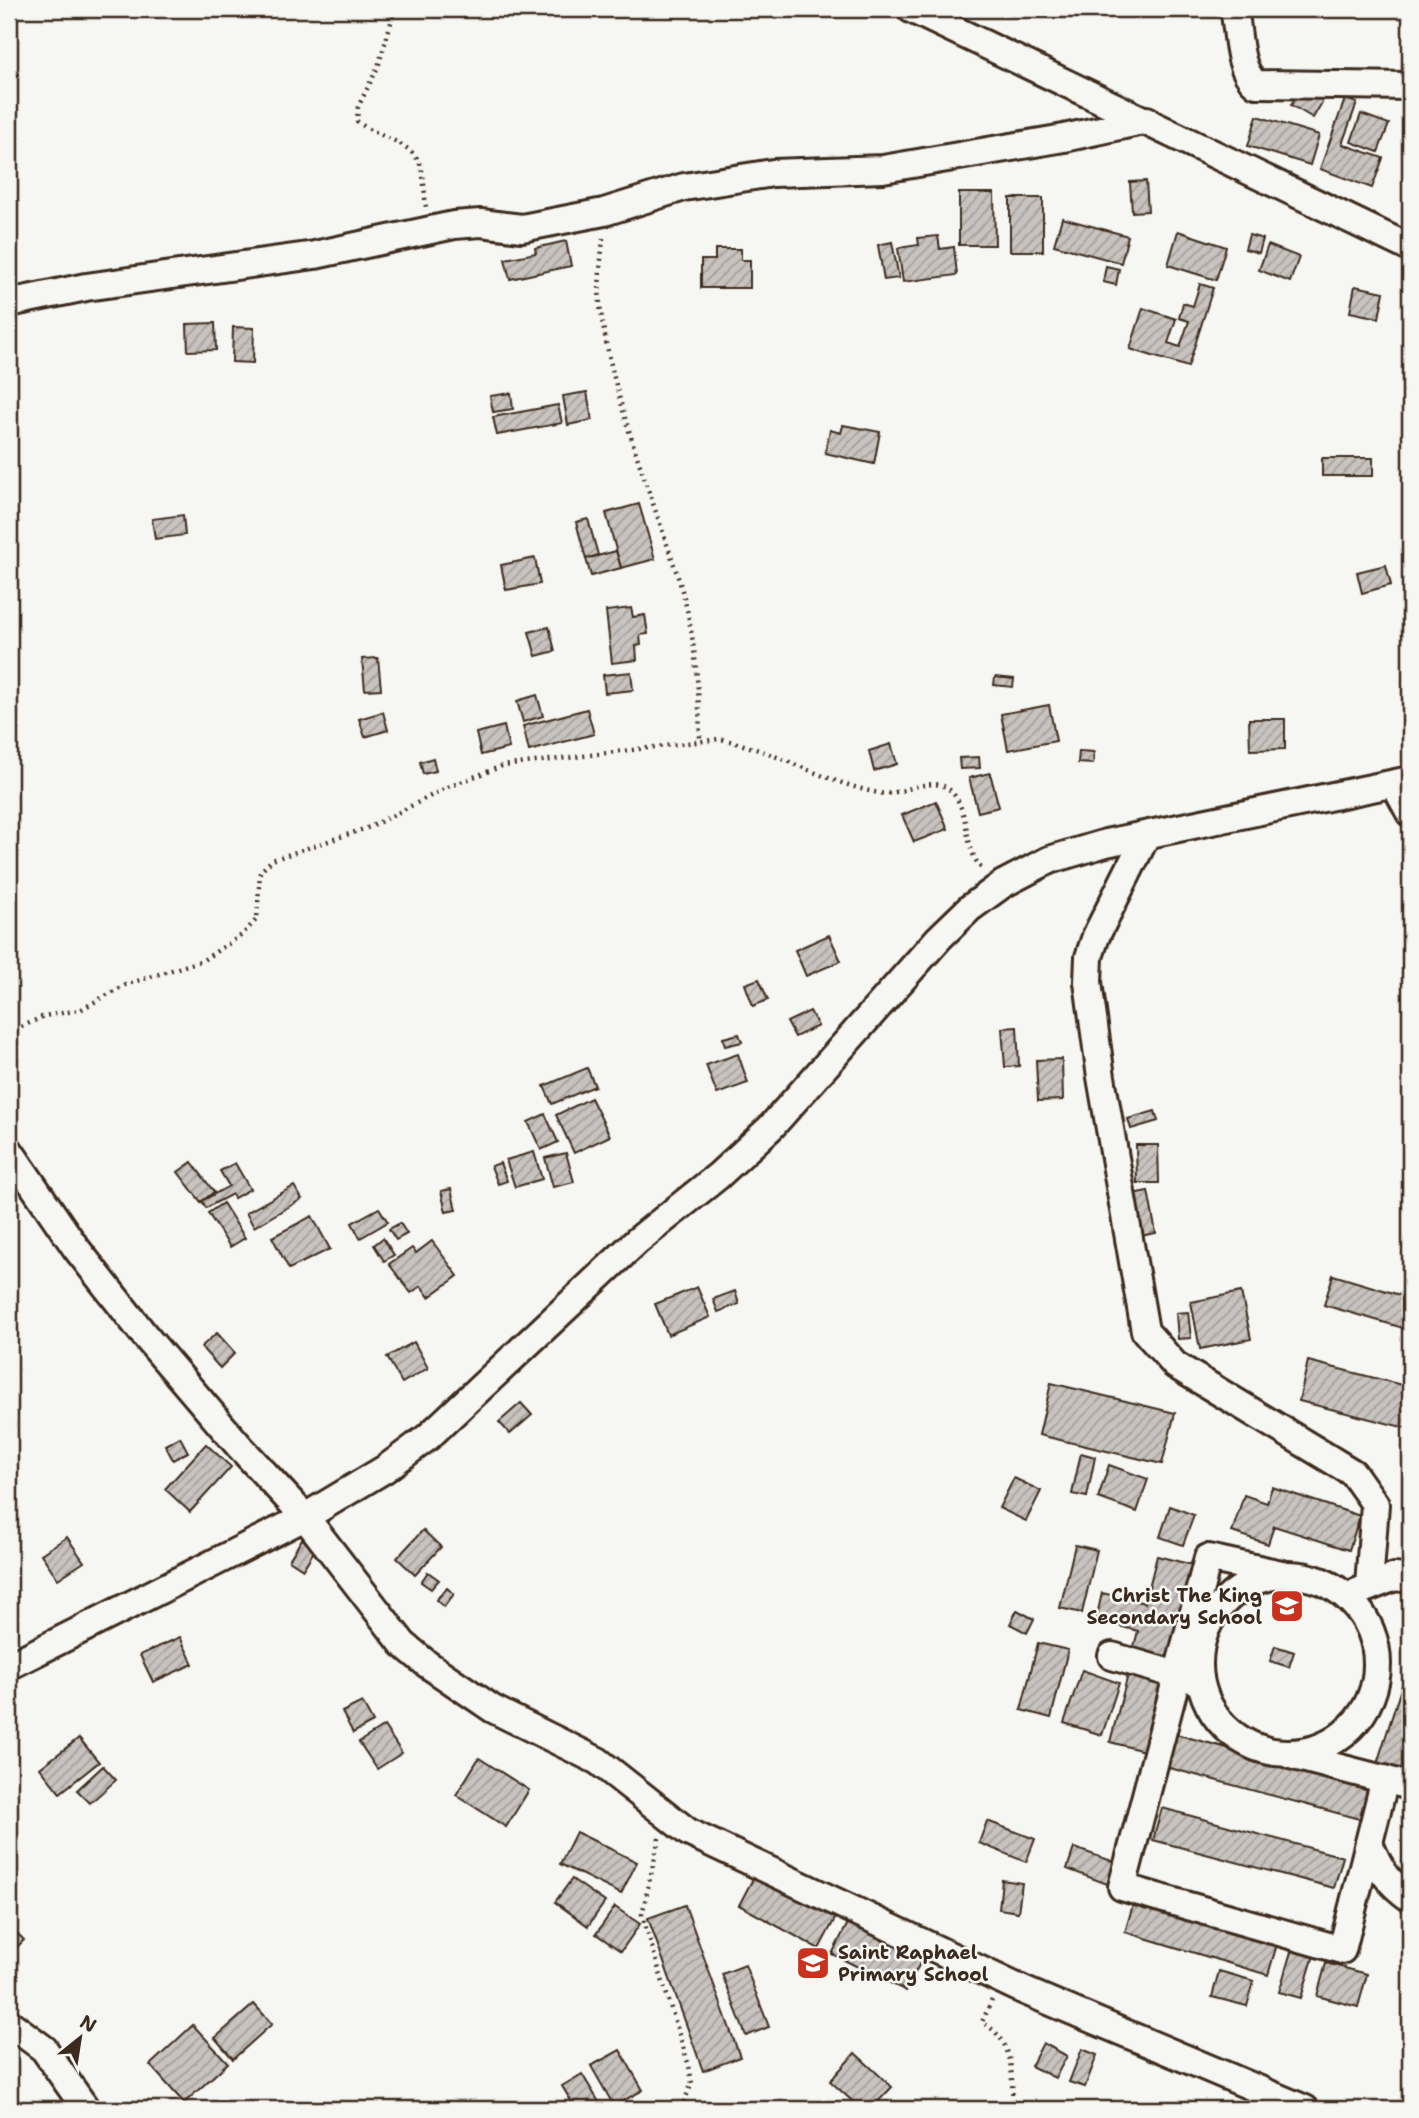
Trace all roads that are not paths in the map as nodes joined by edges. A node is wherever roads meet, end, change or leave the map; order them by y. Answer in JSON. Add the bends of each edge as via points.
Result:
{"nodes":[{"id":1,"x":911,"y":9,"type":"edge"},
{"id":2,"x":1234,"y":9,"type":"edge"},
{"id":3,"x":1410,"y":86,"type":"edge"},
{"id":4,"x":1147,"y":120,"type":"junction"},
{"id":5,"x":1410,"y":248,"type":"edge"},
{"id":6,"x":9,"y":303,"type":"edge"},
{"id":7,"x":1402,"y":782,"type":"edge"},
{"id":8,"x":1410,"y":813,"type":"edge"},
{"id":9,"x":1146,"y":836,"type":"junction"},
{"id":10,"x":9,"y":1150,"type":"edge"},
{"id":11,"x":305,"y":1517,"type":"junction"},
{"id":12,"x":1286,"y":1575,"type":"junction"},
{"id":13,"x":1410,"y":1579,"type":"edge"},
{"id":14,"x":1358,"y":1592,"type":"junction"},
{"id":15,"x":1112,"y":1656,"type":"dead end"},
{"id":16,"x":9,"y":1665,"type":"edge"},
{"id":17,"x":1189,"y":1679,"type":"junction"},
{"id":18,"x":1278,"y":1752,"type":"junction"},
{"id":19,"x":1398,"y":1782,"type":"edge"},
{"id":20,"x":1369,"y":1843,"type":"junction"},
{"id":21,"x":1410,"y":1898,"type":"edge"},
{"id":22,"x":9,"y":2023,"type":"edge"},
{"id":23,"x":86,"y":2109,"type":"edge"},
{"id":24,"x":1305,"y":2109,"type":"edge"}],
"edges":[{"from":1,"to":4,"type":"street"},
{"from":2,"to":3,"type":"street","via":[[1244,66],[1256,84]]},
{"from":4,"to":5,"type":"street"},
{"from":4,"to":6,"type":"street","via":[[883,169],[772,173],[684,187],[604,212],[522,228],[481,223],[315,255],[86,287]]},
{"from":7,"to":8,"type":"street"},
{"from":7,"to":9,"type":"street"},
{"from":9,"to":11,"type":"street","via":[[1049,860],[970,908],[771,1127],[718,1176],[637,1241],[428,1437]]},
{"from":9,"to":14,"type":"street","via":[[1096,936],[1088,982],[1145,1331],[1175,1365],[1353,1473],[1374,1504]]},
{"from":10,"to":11,"type":"street","via":[[76,1248],[146,1337]]},
{"from":11,"to":16,"type":"street"},
{"from":11,"to":24,"type":"street","via":[[403,1644],[493,1709],[616,1773],[664,1815],[711,1844],[1002,1980]]},
{"from":12,"to":14,"type":"street"},
{"from":12,"to":17,"type":"street","via":[[1240,1588],[1221,1604],[1208,1624]]},
{"from":12,"to":17,"type":"street","via":[[1208,1558]]},
{"from":13,"to":14,"type":"street","via":[[1395,1577]]},
{"from":14,"to":18,"type":"street","via":[[1375,1645],[1377,1669],[1362,1714],[1346,1732],[1325,1745],[1302,1752]]},
{"from":15,"to":17,"type":"street"},
{"from":17,"to":18,"type":"street","via":[[1233,1734]]},
{"from":17,"to":20,"type":"street","via":[[1122,1887],[1342,1950]]},
{"from":18,"to":19,"type":"street"},
{"from":19,"to":20,"type":"street"},
{"from":20,"to":21,"type":"street","via":[[1391,1885]]},
{"from":22,"to":23,"type":"street","via":[[44,2049]]}]}
